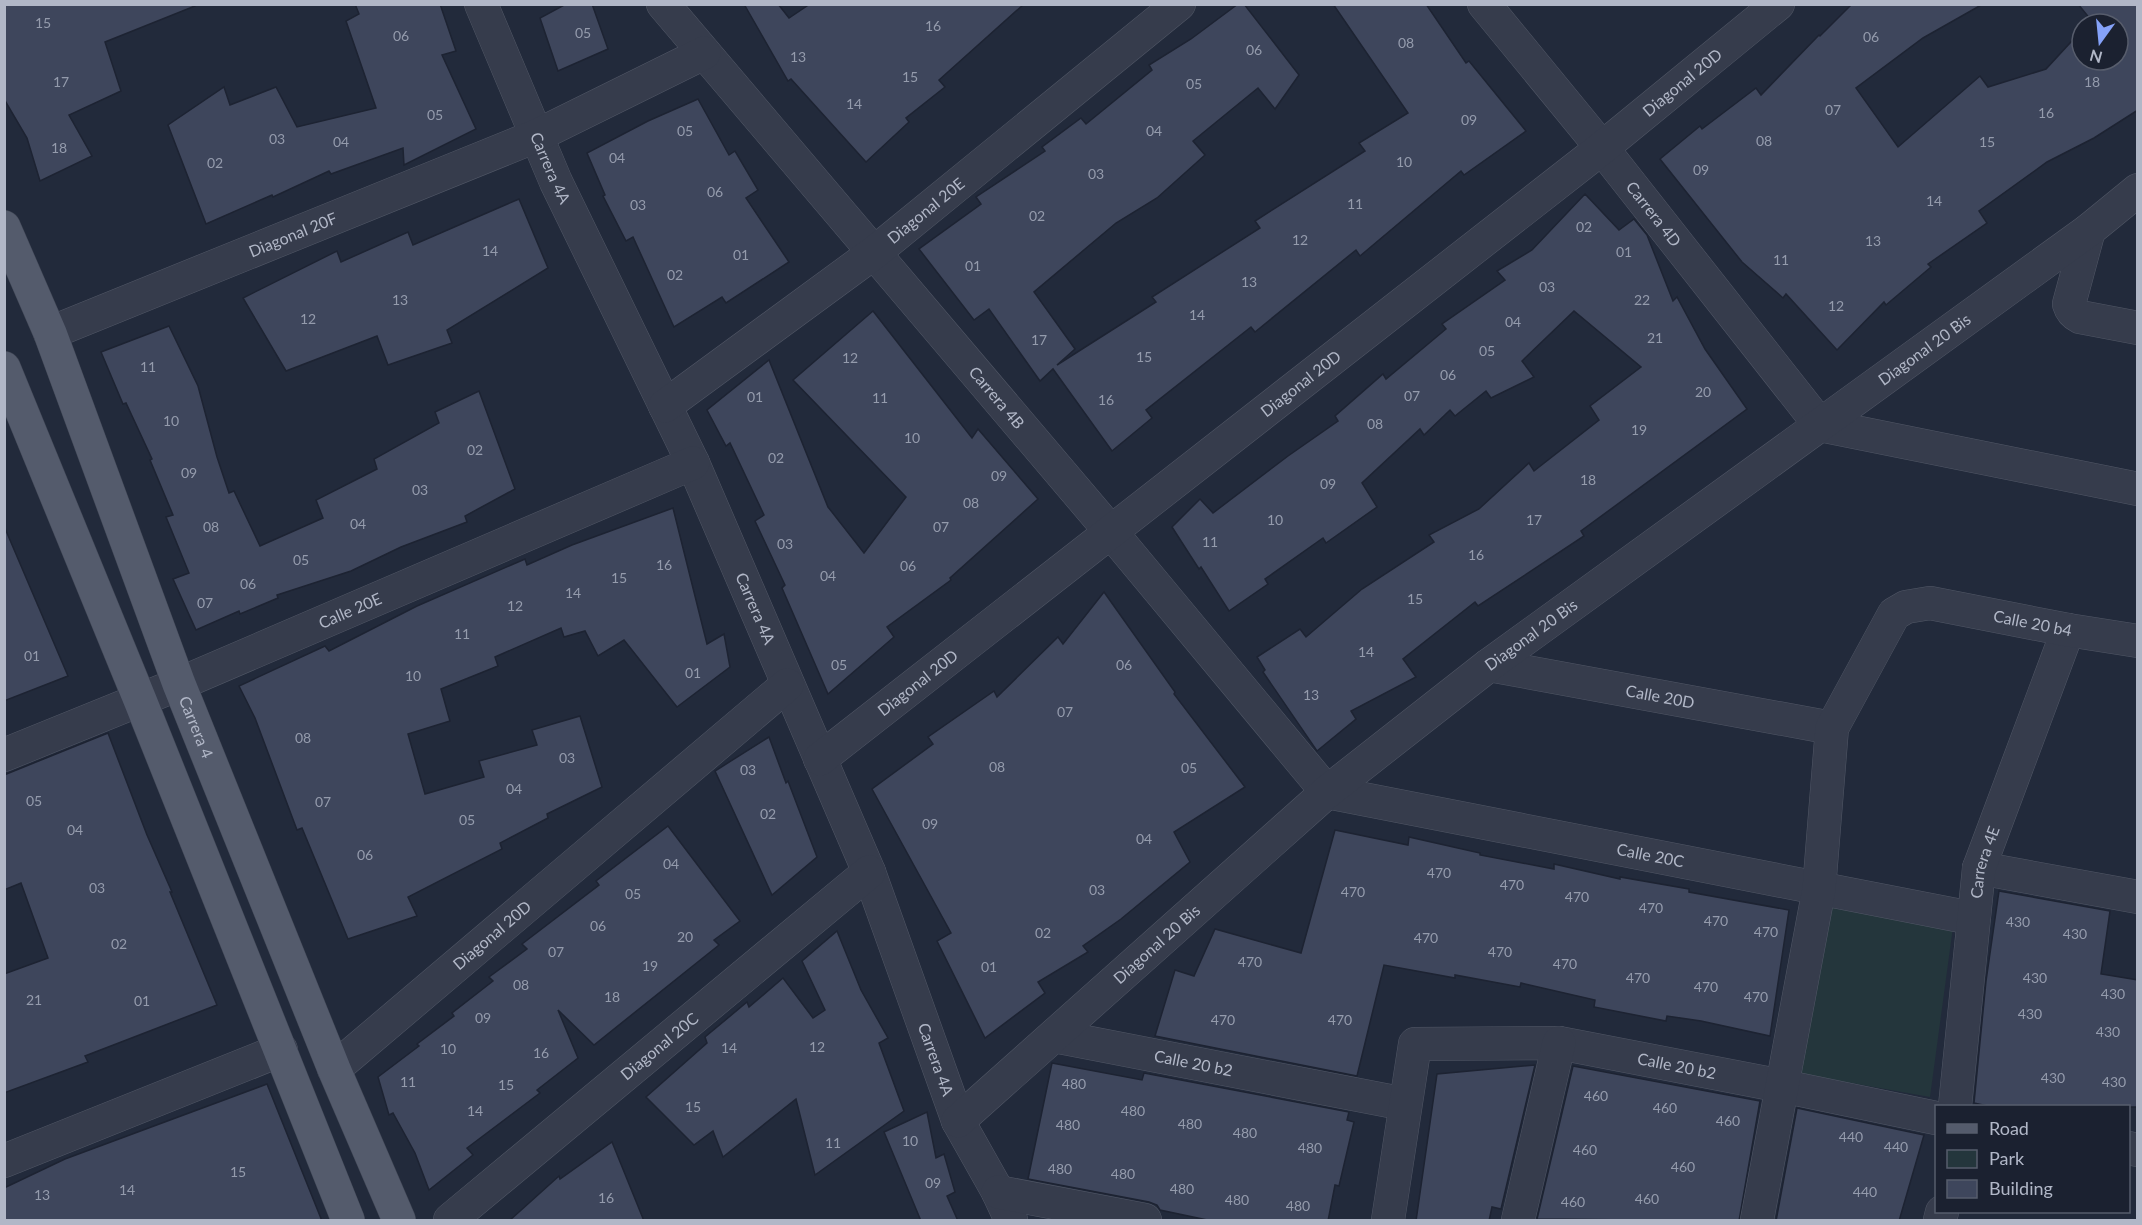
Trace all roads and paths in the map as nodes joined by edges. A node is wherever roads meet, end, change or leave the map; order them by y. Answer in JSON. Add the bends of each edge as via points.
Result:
{"nodes":[{"id":1,"x":481,"y":4,"type":"edge"},
{"id":2,"x":663,"y":4,"type":"edge"},
{"id":3,"x":1179,"y":4,"type":"edge"},
{"id":4,"x":1484,"y":4,"type":"edge"},
{"id":5,"x":1778,"y":4,"type":"edge"},
{"id":6,"x":704,"y":53,"type":"junction"},
{"id":7,"x":536,"y":136,"type":"junction"},
{"id":8,"x":1602,"y":148,"type":"junction"},
{"id":9,"x":2138,"y":190,"type":"edge"},
{"id":10,"x":4,"y":227,"type":"edge"},
{"id":11,"x":2090,"y":230,"type":"junction"},
{"id":12,"x":875,"y":252,"type":"junction"},
{"id":13,"x":2138,"y":328,"type":"edge"},
{"id":14,"x":50,"y":333,"type":"junction"},
{"id":15,"x":4,"y":368,"type":"edge"},
{"id":16,"x":665,"y":406,"type":"junction"},
{"id":17,"x":1820,"y":425,"type":"junction"},
{"id":18,"x":693,"y":463,"type":"junction"},
{"id":19,"x":2138,"y":489,"type":"edge"},
{"id":20,"x":1111,"y":532,"type":"junction"},
{"id":21,"x":2068,"y":630,"type":"junction"},
{"id":22,"x":2138,"y":641,"type":"edge"},
{"id":23,"x":1489,"y":665,"type":"junction"},
{"id":24,"x":179,"y":684,"type":"junction"},
{"id":25,"x":787,"y":685,"type":"junction"},
{"id":26,"x":140,"y":700,"type":"junction"},
{"id":27,"x":1832,"y":729,"type":"junction"},
{"id":28,"x":4,"y":755,"type":"edge"},
{"id":29,"x":820,"y":759,"type":"junction"},
{"id":30,"x":1327,"y":792,"type":"junction"},
{"id":31,"x":1979,"y":868,"type":"junction"},
{"id":32,"x":869,"y":872,"type":"junction"},
{"id":33,"x":1819,"y":889,"type":"junction"},
{"id":34,"x":2138,"y":897,"type":"edge"},
{"id":35,"x":1974,"y":915,"type":"junction"},
{"id":36,"x":1054,"y":1036,"type":"junction"},
{"id":37,"x":1559,"y":1044,"type":"junction"},
{"id":38,"x":280,"y":1050,"type":"junction"},
{"id":39,"x":334,"y":1069,"type":"junction"},
{"id":40,"x":1782,"y":1086,"type":"junction"},
{"id":41,"x":1406,"y":1104,"type":"junction"},
{"id":42,"x":1955,"y":1105,"type":"edge"},
{"id":43,"x":1935,"y":1118,"type":"edge"},
{"id":44,"x":958,"y":1121,"type":"junction"},
{"id":45,"x":4,"y":1161,"type":"edge"},
{"id":46,"x":1004,"y":1206,"type":"edge"},
{"id":47,"x":348,"y":1221,"type":"edge"},
{"id":48,"x":399,"y":1221,"type":"edge"},
{"id":49,"x":450,"y":1221,"type":"edge"},
{"id":50,"x":1145,"y":1221,"type":"edge"},
{"id":51,"x":1388,"y":1221,"type":"edge"},
{"id":52,"x":1518,"y":1221,"type":"edge"},
{"id":53,"x":1757,"y":1221,"type":"edge"}],
"edges":[{"from":1,"to":7,"type":"street","name":"Carrera 4A"},
{"from":2,"to":6,"type":"street","name":"Carrera 4B"},
{"from":3,"to":12,"type":"street","name":"Diagonal 20E"},
{"from":4,"to":8,"type":"street","name":"Carrera 4D"},
{"from":5,"to":8,"type":"street","name":"Diagonal 20D"},
{"from":6,"to":7,"type":"street","name":"Diagonal 20F"},
{"from":6,"to":12,"type":"street","name":"Carrera 4B"},
{"from":7,"to":14,"type":"street","name":"Diagonal 20F"},
{"from":7,"to":16,"type":"street","name":"Carrera 4A"},
{"from":8,"to":17,"type":"street","name":"Carrera 4D"},
{"from":8,"to":20,"type":"street","name":"Diagonal 20D"},
{"from":9,"to":11,"type":"street","name":"Diagonal 20 Bis"},
{"from":10,"to":14,"type":"main road","name":"Carrera 4"},
{"from":11,"to":13,"type":"street","via":[[2069,304],[2080,317]]},
{"from":11,"to":17,"type":"street","name":"Diagonal 20 Bis"},
{"from":12,"to":16,"type":"street","name":"Diagonal 20E"},
{"from":12,"to":20,"type":"street","name":"Carrera 4B"},
{"from":14,"to":24,"type":"main road","name":"Carrera 4"},
{"from":15,"to":26,"type":"main road"},
{"from":16,"to":18,"type":"street","name":"Carrera 4A"},
{"from":17,"to":19,"type":"street"},
{"from":17,"to":23,"type":"street","name":"Diagonal 20 Bis"},
{"from":18,"to":24,"type":"street","name":"Calle 20E"},
{"from":18,"to":25,"type":"street","name":"Carrera 4A"},
{"from":20,"to":29,"type":"street","name":"Diagonal 20D"},
{"from":20,"to":30,"type":"street","name":"Carrera 4B"},
{"from":21,"to":22,"type":"street","name":"Calle 20 b4"},
{"from":21,"to":27,"type":"street","name":"Calle 20 b4","via":[[1930,603],[1906,607],[1894,614]]},
{"from":21,"to":31,"type":"street","name":"Carrera 4E"},
{"from":23,"to":27,"type":"street","name":"Calle 20D"},
{"from":23,"to":30,"type":"street","name":"Diagonal 20 Bis"},
{"from":24,"to":26,"type":"street","name":"Calle 20E"},
{"from":24,"to":39,"type":"main road","name":"Carrera 4"},
{"from":25,"to":29,"type":"street","name":"Carrera 4A"},
{"from":25,"to":39,"type":"street","name":"Diagonal 20D"},
{"from":26,"to":28,"type":"street","name":"Calle 20E"},
{"from":26,"to":38,"type":"main road"},
{"from":27,"to":33,"type":"street"},
{"from":29,"to":32,"type":"street","name":"Carrera 4A"},
{"from":30,"to":33,"type":"street","name":"Calle 20C"},
{"from":30,"to":36,"type":"street","name":"Diagonal 20 Bis"},
{"from":31,"to":34,"type":"street"},
{"from":31,"to":35,"type":"street","name":"Carrera 4E"},
{"from":32,"to":44,"type":"street","name":"Carrera 4A"},
{"from":32,"to":49,"type":"street","name":"Diagonal 20C"},
{"from":33,"to":35,"type":"street","name":"Calle 20C","via":[[1961,916]]},
{"from":33,"to":40,"type":"street"},
{"from":35,"to":42,"type":"street","name":"Carrera 4E"},
{"from":36,"to":41,"type":"street","name":"Calle 20 b2"},
{"from":36,"to":44,"type":"street","name":"Diagonal 20 Bis"},
{"from":37,"to":40,"type":"street","name":"Calle 20 b2"},
{"from":37,"to":41,"type":"street","name":"Calle 20 b2","via":[[1415,1044]]},
{"from":37,"to":52,"type":"street"},
{"from":38,"to":45,"type":"street"},
{"from":38,"to":47,"type":"main road"},
{"from":39,"to":48,"type":"main road","name":"Carrera 4"},
{"from":40,"to":43,"type":"street","name":"Calle 20 b2"},
{"from":40,"to":53,"type":"street"},
{"from":41,"to":51,"type":"street"},
{"from":44,"to":46,"type":"street","name":"Carrera 4A"},
{"from":46,"to":50,"type":"street"}]}
